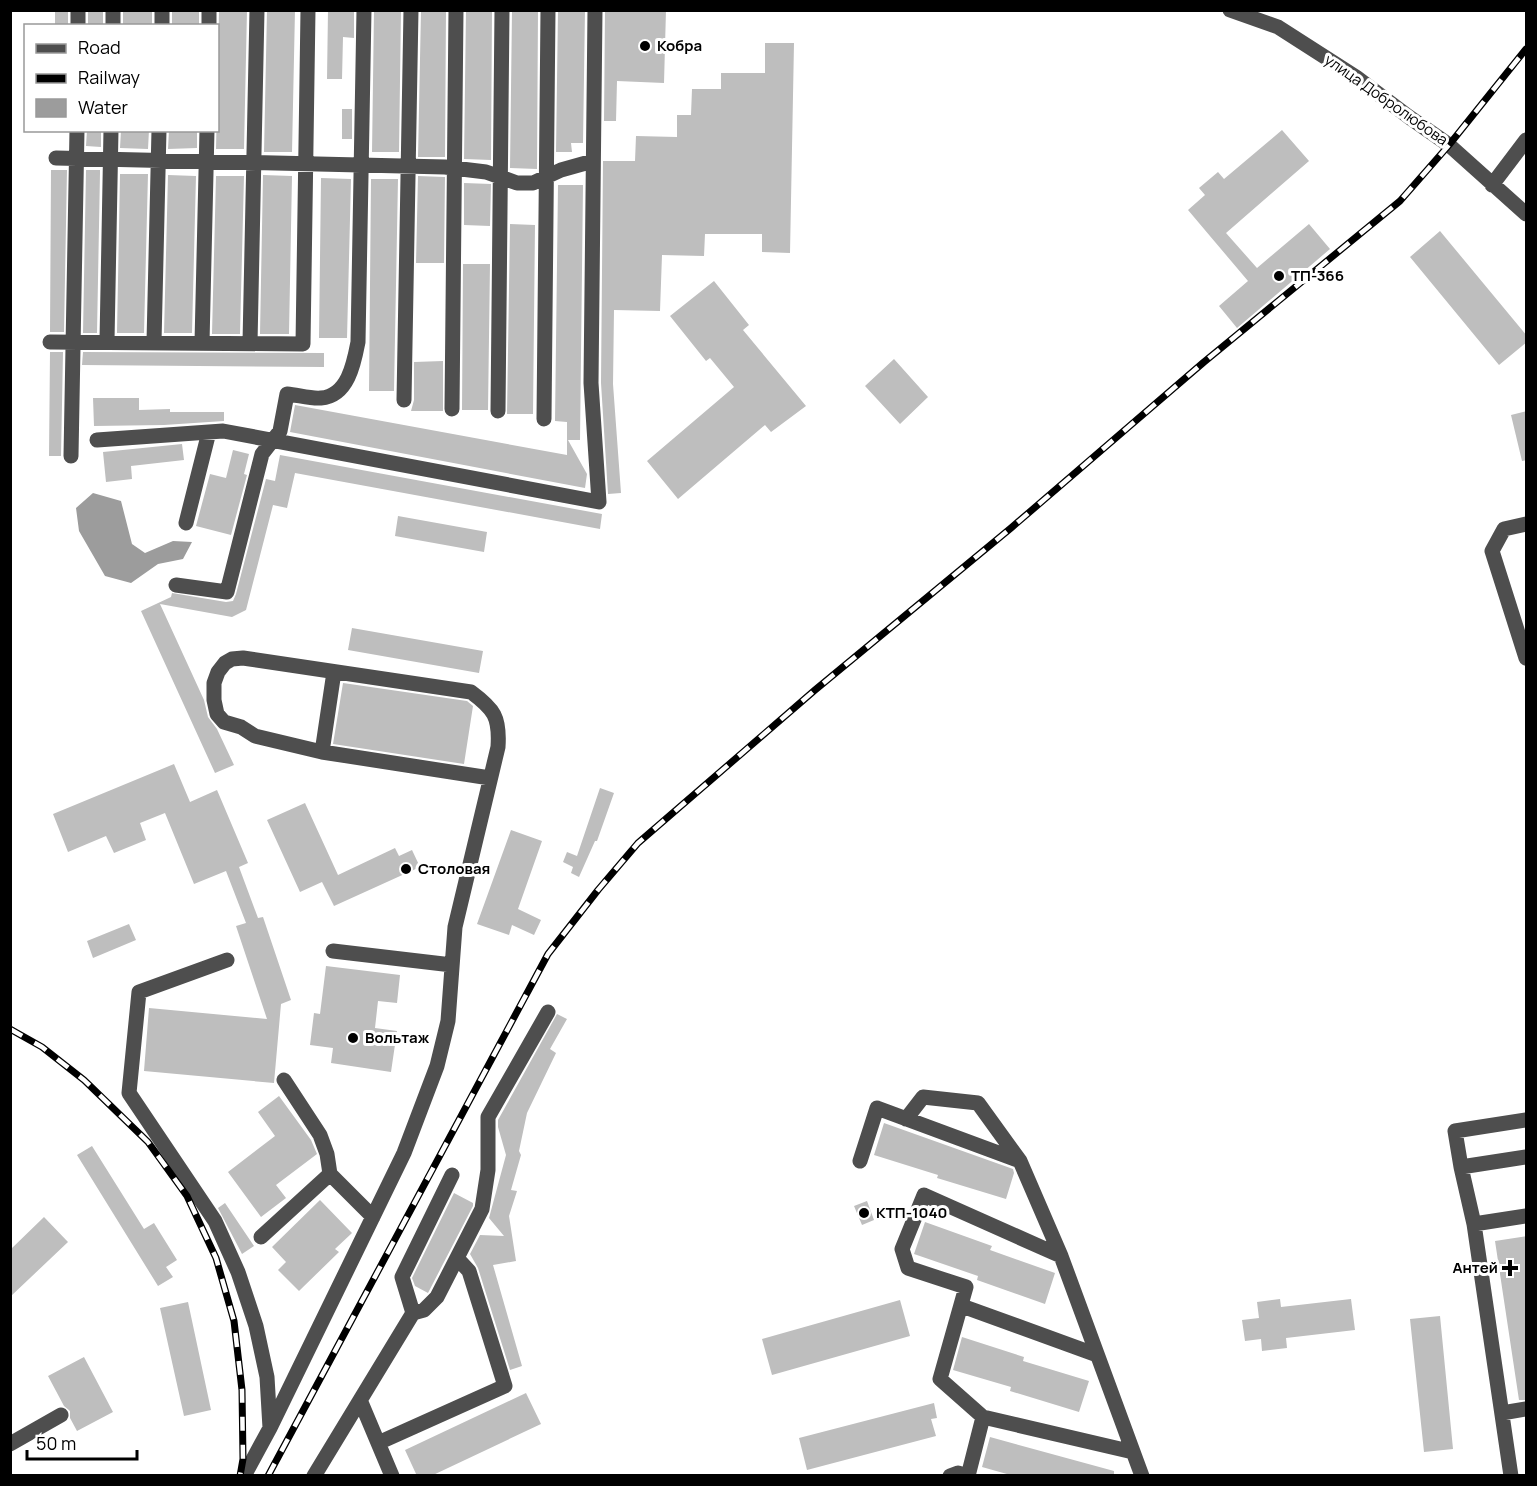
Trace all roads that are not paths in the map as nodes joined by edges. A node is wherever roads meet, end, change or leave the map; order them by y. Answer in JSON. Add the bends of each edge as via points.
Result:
{"nodes":[{"id":1,"x":257,"y":10,"type":"edge"},
{"id":2,"x":308,"y":10,"type":"edge"},
{"id":3,"x":364,"y":10,"type":"edge"},
{"id":4,"x":411,"y":10,"type":"edge"},
{"id":5,"x":456,"y":10,"type":"edge"},
{"id":6,"x":502,"y":10,"type":"edge"},
{"id":7,"x":548,"y":10,"type":"edge"},
{"id":8,"x":595,"y":10,"type":"edge"},
{"id":9,"x":1230,"y":10,"type":"edge"},
{"id":10,"x":77,"y":132,"type":"edge"},
{"id":11,"x":111,"y":132,"type":"edge"},
{"id":12,"x":159,"y":132,"type":"edge"},
{"id":13,"x":207,"y":132,"type":"edge"},
{"id":14,"x":1527,"y":140,"type":"edge"},
{"id":15,"x":56,"y":158,"type":"dead end"},
{"id":16,"x":76,"y":158,"type":"junction"},
{"id":17,"x":111,"y":159,"type":"junction"},
{"id":18,"x":158,"y":160,"type":"junction"},
{"id":19,"x":593,"y":161,"type":"junction"},
{"id":20,"x":206,"y":162,"type":"junction"},
{"id":21,"x":254,"y":163,"type":"junction"},
{"id":22,"x":306,"y":164,"type":"junction"},
{"id":23,"x":361,"y":166,"type":"junction"},
{"id":24,"x":408,"y":166,"type":"junction"},
{"id":25,"x":455,"y":169,"type":"junction"},
{"id":26,"x":547,"y":177,"type":"junction"},
{"id":27,"x":501,"y":178,"type":"junction"},
{"id":28,"x":1492,"y":185,"type":"junction"},
{"id":29,"x":1527,"y":214,"type":"edge"},
{"id":30,"x":73,"y":341,"type":"junction"},
{"id":31,"x":107,"y":341,"type":"junction"},
{"id":32,"x":51,"y":342,"type":"dead end"},
{"id":33,"x":154,"y":342,"type":"junction"},
{"id":34,"x":202,"y":343,"type":"junction"},
{"id":35,"x":250,"y":343,"type":"junction"},
{"id":36,"x":404,"y":400,"type":"dead end"},
{"id":37,"x":452,"y":409,"type":"dead end"},
{"id":38,"x":498,"y":411,"type":"dead end"},
{"id":39,"x":544,"y":419,"type":"dead end"},
{"id":40,"x":209,"y":432,"type":"junction"},
{"id":41,"x":97,"y":440,"type":"dead end"},
{"id":42,"x":273,"y":441,"type":"junction"},
{"id":43,"x":71,"y":456,"type":"dead end"},
{"id":44,"x":186,"y":523,"type":"dead end"},
{"id":45,"x":1527,"y":524,"type":"edge"},
{"id":46,"x":176,"y":585,"type":"dead end"},
{"id":47,"x":1527,"y":658,"type":"edge"},
{"id":48,"x":334,"y":672,"type":"junction"},
{"id":49,"x":322,"y":752,"type":"junction"},
{"id":50,"x":490,"y":778,"type":"junction"},
{"id":51,"x":333,"y":951,"type":"dead end"},
{"id":52,"x":227,"y":960,"type":"dead end"},
{"id":53,"x":452,"y":965,"type":"junction"},
{"id":54,"x":548,"y":1012,"type":"dead end"},
{"id":55,"x":284,"y":1080,"type":"dead end"},
{"id":56,"x":906,"y":1119,"type":"junction"},
{"id":57,"x":1527,"y":1120,"type":"edge"},
{"id":58,"x":1527,"y":1157,"type":"edge"},
{"id":59,"x":860,"y":1161,"type":"dead end"},
{"id":60,"x":1020,"y":1161,"type":"junction"},
{"id":61,"x":1461,"y":1167,"type":"junction"},
{"id":62,"x":330,"y":1174,"type":"junction"},
{"id":63,"x":452,"y":1175,"type":"dead end"},
{"id":64,"x":1527,"y":1216,"type":"edge"},
{"id":65,"x":373,"y":1217,"type":"junction"},
{"id":66,"x":1474,"y":1224,"type":"junction"},
{"id":67,"x":261,"y":1237,"type":"dead end"},
{"id":68,"x":1060,"y":1256,"type":"junction"},
{"id":69,"x":457,"y":1258,"type":"junction"},
{"id":70,"x":962,"y":1306,"type":"junction"},
{"id":71,"x":413,"y":1313,"type":"junction"},
{"id":72,"x":1098,"y":1355,"type":"junction"},
{"id":73,"x":360,"y":1400,"type":"junction"},
{"id":74,"x":1527,"y":1409,"type":"edge"},
{"id":75,"x":1502,"y":1413,"type":"junction"},
{"id":76,"x":61,"y":1416,"type":"dead end"},
{"id":77,"x":983,"y":1417,"type":"junction"},
{"id":78,"x":270,"y":1428,"type":"junction"},
{"id":79,"x":378,"y":1443,"type":"junction"},
{"id":80,"x":10,"y":1444,"type":"edge"},
{"id":81,"x":1133,"y":1452,"type":"junction"},
{"id":82,"x":243,"y":1476,"type":"edge"},
{"id":83,"x":314,"y":1476,"type":"edge"},
{"id":84,"x":392,"y":1476,"type":"edge"},
{"id":85,"x":950,"y":1476,"type":"edge"},
{"id":86,"x":967,"y":1476,"type":"edge"},
{"id":87,"x":1142,"y":1476,"type":"edge"},
{"id":88,"x":1511,"y":1476,"type":"edge"}],
"edges":[{"from":1,"to":21,"type":"street"},
{"from":2,"to":22,"type":"street"},
{"from":3,"to":23,"type":"street"},
{"from":4,"to":24,"type":"street"},
{"from":5,"to":25,"type":"street"},
{"from":6,"to":27,"type":"street"},
{"from":7,"to":26,"type":"street"},
{"from":8,"to":19,"type":"street"},
{"from":9,"to":28,"type":"street","name":"улица Добролюбова","via":[[1278,27],[1356,77],[1449,145]]},
{"from":10,"to":16,"type":"street"},
{"from":11,"to":17,"type":"street"},
{"from":12,"to":18,"type":"street"},
{"from":13,"to":20,"type":"street"},
{"from":14,"to":28,"type":"street"},
{"from":15,"to":16,"type":"street"},
{"from":16,"to":17,"type":"street"},
{"from":16,"to":30,"type":"street"},
{"from":17,"to":18,"type":"street"},
{"from":17,"to":31,"type":"street"},
{"from":18,"to":20,"type":"street"},
{"from":18,"to":33,"type":"street"},
{"from":19,"to":26,"type":"street"},
{"from":19,"to":42,"type":"street","via":[[591,384],[599,502]]},
{"from":20,"to":21,"type":"street"},
{"from":20,"to":34,"type":"street"},
{"from":21,"to":22,"type":"street"},
{"from":21,"to":35,"type":"street"},
{"from":22,"to":23,"type":"street"},
{"from":22,"to":35,"type":"street","via":[[303,344]]},
{"from":23,"to":24,"type":"street"},
{"from":23,"to":42,"type":"street","via":[[358,342],[352,370],[340,390],[322,398],[287,394],[280,431]]},
{"from":24,"to":25,"type":"street"},
{"from":24,"to":36,"type":"street"},
{"from":25,"to":27,"type":"street","via":[[486,172]]},
{"from":25,"to":37,"type":"street"},
{"from":26,"to":27,"type":"street","via":[[533,183]]},
{"from":26,"to":39,"type":"street"},
{"from":27,"to":38,"type":"street"},
{"from":28,"to":29,"type":"street","name":"улица Добролюбова"},
{"from":30,"to":31,"type":"street"},
{"from":30,"to":32,"type":"street"},
{"from":30,"to":43,"type":"street"},
{"from":31,"to":33,"type":"street"},
{"from":33,"to":34,"type":"street"},
{"from":34,"to":35,"type":"street"},
{"from":40,"to":41,"type":"street"},
{"from":40,"to":42,"type":"street"},
{"from":40,"to":44,"type":"street"},
{"from":42,"to":46,"type":"street","via":[[262,454],[227,592]]},
{"from":45,"to":47,"type":"street","via":[[1504,529],[1492,552]]},
{"from":48,"to":49,"type":"street"},
{"from":48,"to":49,"type":"street","via":[[232,659],[218,672],[214,683],[217,714],[224,722],[255,736]]},
{"from":48,"to":50,"type":"street","via":[[471,692],[489,705],[499,727]]},
{"from":49,"to":50,"type":"street"},
{"from":50,"to":53,"type":"street","via":[[455,927]]},
{"from":51,"to":53,"type":"street"},
{"from":52,"to":78,"type":"street","via":[[139,992],[129,1093],[214,1221],[238,1272],[267,1377]]},
{"from":53,"to":65,"type":"street","via":[[448,1021],[437,1066],[404,1153]]},
{"from":54,"to":69,"type":"street","via":[[488,1117],[488,1170],[482,1209]]},
{"from":55,"to":62,"type":"street","via":[[320,1135]]},
{"from":56,"to":59,"type":"street","via":[[877,1108]]},
{"from":56,"to":60,"type":"street"},
{"from":56,"to":60,"type":"street","via":[[923,1097],[978,1103]]},
{"from":57,"to":61,"type":"street","via":[[1455,1131]]},
{"from":58,"to":61,"type":"street"},
{"from":60,"to":68,"type":"street"},
{"from":61,"to":66,"type":"street"},
{"from":62,"to":65,"type":"street"},
{"from":62,"to":67,"type":"street"},
{"from":63,"to":71,"type":"street","via":[[402,1277]]},
{"from":64,"to":66,"type":"street"},
{"from":65,"to":78,"type":"street"},
{"from":66,"to":75,"type":"street"},
{"from":68,"to":70,"type":"street","via":[[924,1195],[902,1249],[908,1268],[966,1287]]},
{"from":68,"to":72,"type":"street"},
{"from":69,"to":71,"type":"street","via":[[437,1297],[424,1310]]},
{"from":69,"to":79,"type":"street","via":[[469,1271],[505,1386]]},
{"from":70,"to":72,"type":"street"},
{"from":70,"to":77,"type":"street","via":[[940,1379]]},
{"from":71,"to":73,"type":"street"},
{"from":72,"to":81,"type":"street"},
{"from":73,"to":79,"type":"street"},
{"from":73,"to":83,"type":"street"},
{"from":74,"to":75,"type":"street"},
{"from":75,"to":88,"type":"street"},
{"from":76,"to":80,"type":"street"},
{"from":77,"to":81,"type":"street"},
{"from":77,"to":86,"type":"street"},
{"from":78,"to":82,"type":"street"},
{"from":79,"to":84,"type":"street"},
{"from":81,"to":87,"type":"street"},
{"from":85,"to":86,"type":"street"}]}
